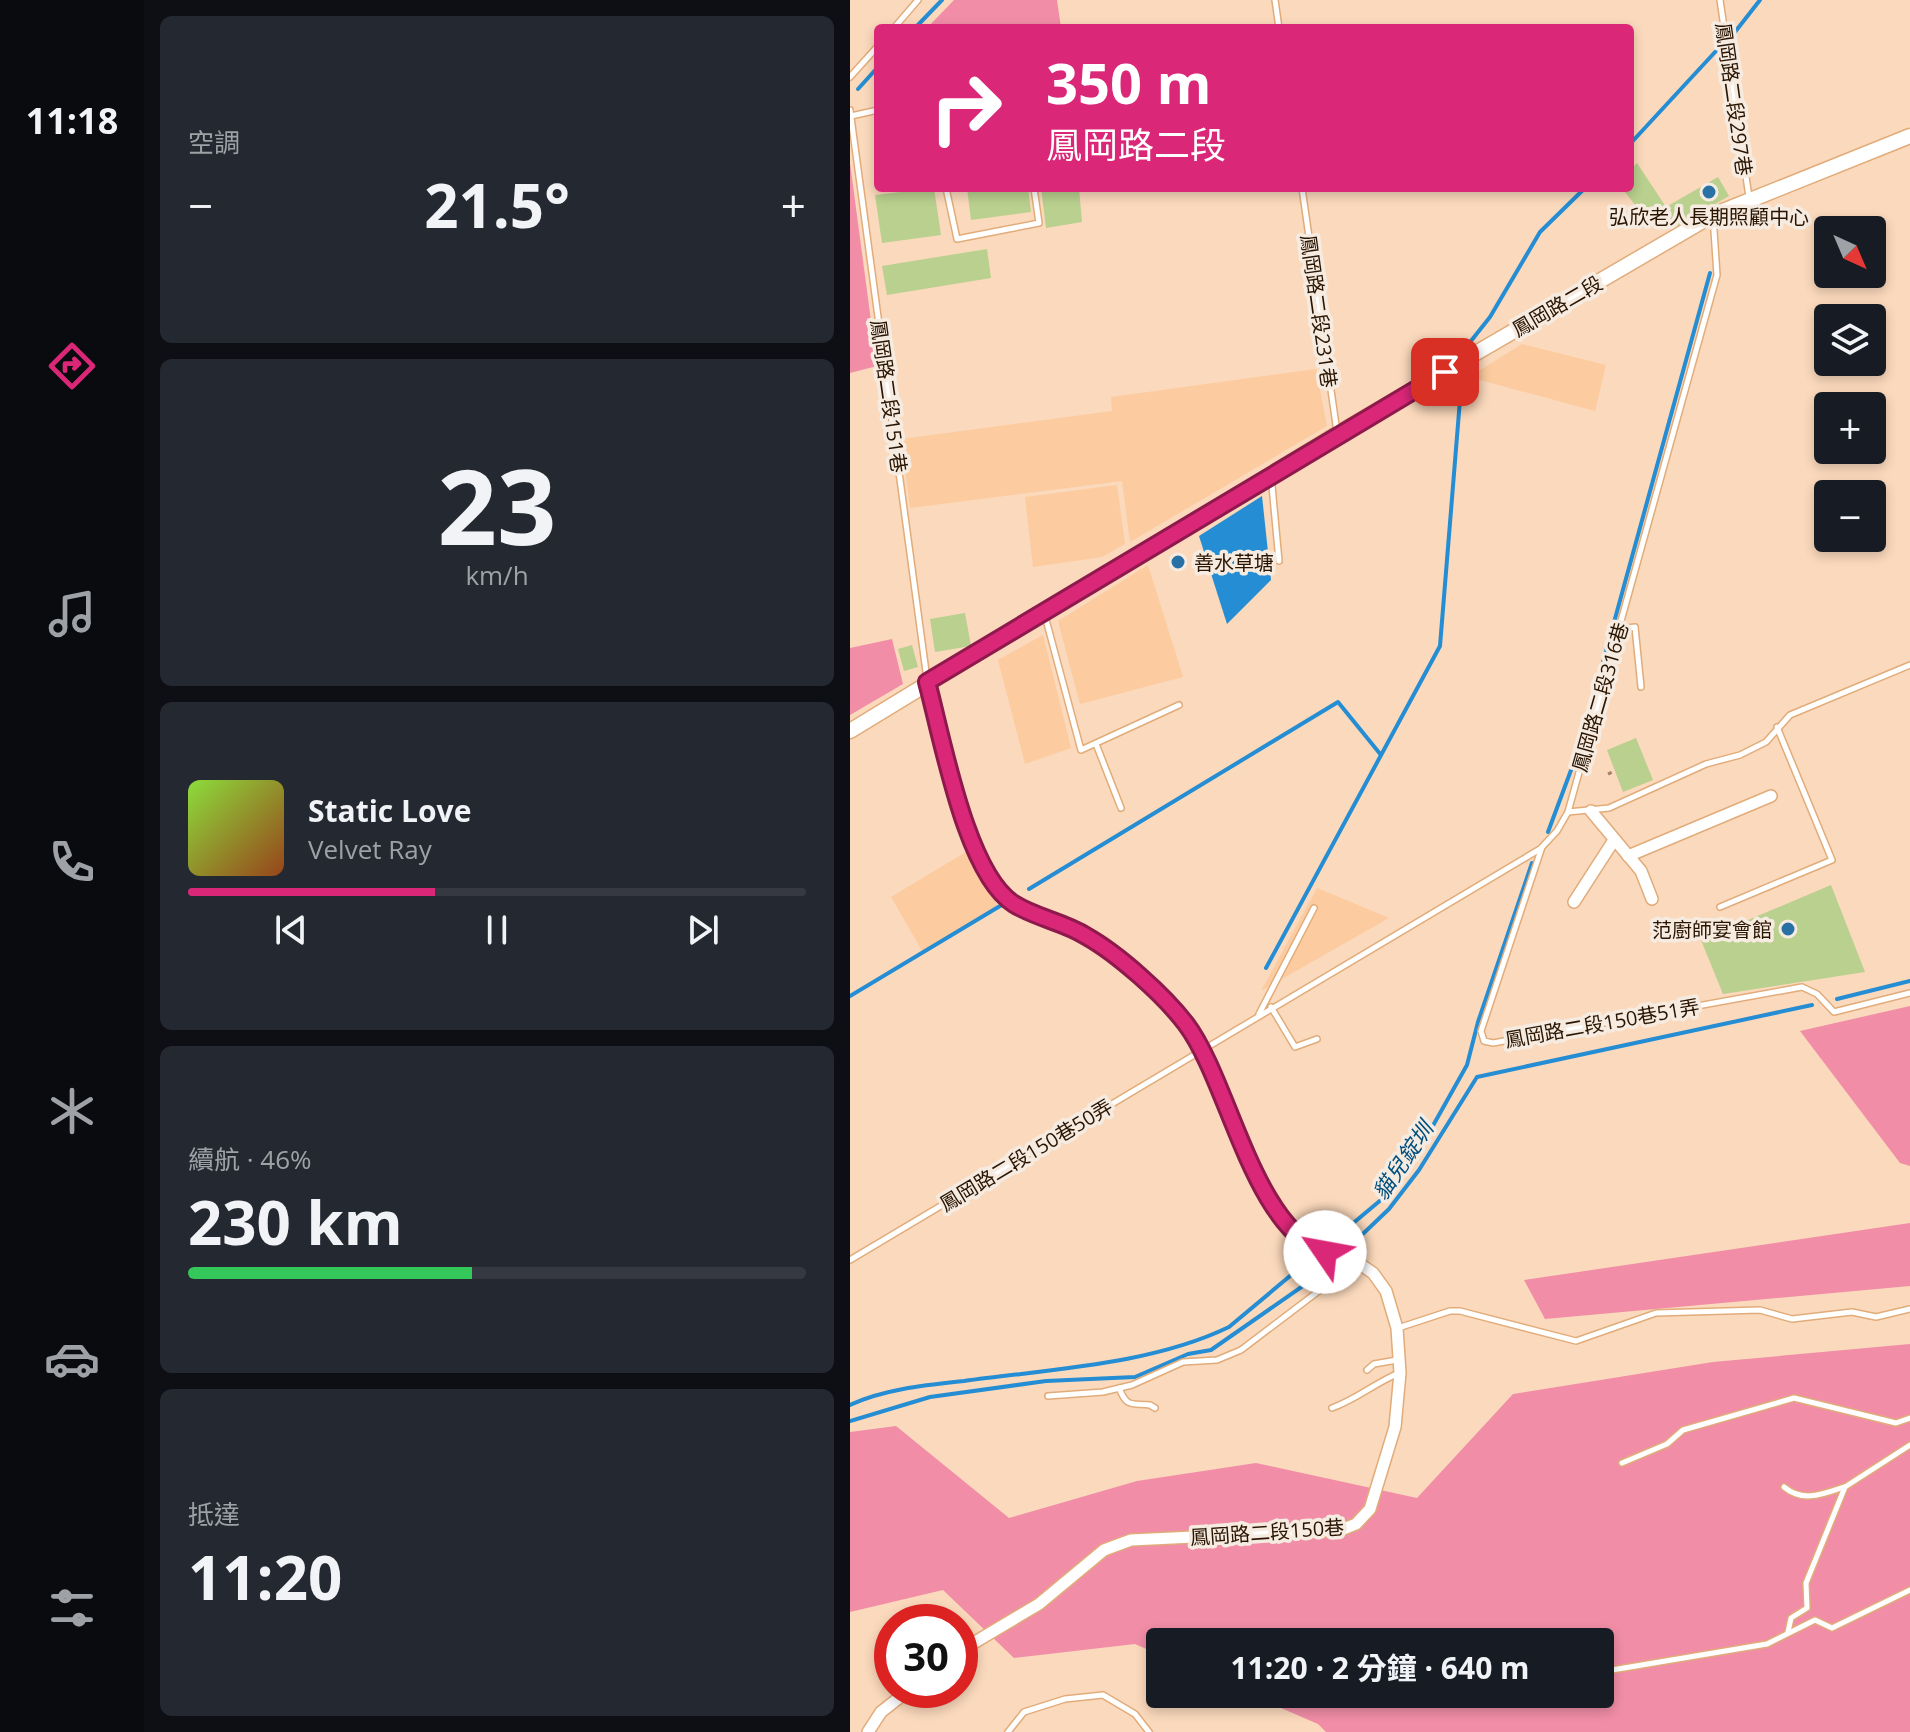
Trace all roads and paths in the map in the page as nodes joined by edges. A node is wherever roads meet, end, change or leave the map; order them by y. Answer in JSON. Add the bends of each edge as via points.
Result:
{"nodes":[{"id":1,"x":918,"y":0,"type":"edge"},
{"id":2,"x":1275,"y":0,"type":"edge"},
{"id":3,"x":1720,"y":0,"type":"edge"},
{"id":4,"x":897,"y":24,"type":"edge"},
{"id":5,"x":1278,"y":24,"type":"edge"},
{"id":6,"x":874,"y":50,"type":"edge"},
{"id":7,"x":850,"y":77,"type":"edge"},
{"id":8,"x":850,"y":110,"type":"edge"},
{"id":9,"x":874,"y":111,"type":"edge"},
{"id":10,"x":851,"y":116,"type":"edge"},
{"id":11,"x":1910,"y":136,"type":"edge"},
{"id":12,"x":947,"y":192,"type":"edge"},
{"id":13,"x":1035,"y":192,"type":"edge"},
{"id":14,"x":1303,"y":192,"type":"edge"},
{"id":15,"x":1749,"y":198,"type":"junction"},
{"id":16,"x":1713,"y":215,"type":"junction"},
{"id":17,"x":1337,"y":434,"type":"junction"},
{"id":18,"x":1270,"y":474,"type":"junction"},
{"id":19,"x":1279,"y":561,"type":"dead end"},
{"id":20,"x":1044,"y":611,"type":"junction"},
{"id":21,"x":1620,"y":629,"type":"junction"},
{"id":22,"x":1910,"y":665,"type":"edge"},
{"id":23,"x":927,"y":682,"type":"junction"},
{"id":24,"x":1641,"y":687,"type":"dead end"},
{"id":25,"x":1179,"y":705,"type":"dead end"},
{"id":26,"x":1777,"y":727,"type":"junction"},
{"id":27,"x":850,"y":731,"type":"edge"},
{"id":28,"x":1096,"y":744,"type":"junction"},
{"id":29,"x":1615,"y":771,"type":"dead end"},
{"id":30,"x":1608,"y":774,"type":"dead end"},
{"id":31,"x":1771,"y":796,"type":"dead end"},
{"id":32,"x":1121,"y":808,"type":"dead end"},
{"id":33,"x":1591,"y":811,"type":"junction"},
{"id":34,"x":1568,"y":812,"type":"junction"},
{"id":35,"x":1614,"y":840,"type":"junction"},
{"id":36,"x":1542,"y":847,"type":"junction"},
{"id":37,"x":1628,"y":856,"type":"junction"},
{"id":38,"x":1652,"y":899,"type":"dead end"},
{"id":39,"x":1574,"y":902,"type":"dead end"},
{"id":40,"x":1720,"y":907,"type":"dead end"},
{"id":41,"x":1314,"y":908,"type":"dead end"},
{"id":42,"x":1910,"y":993,"type":"edge"},
{"id":43,"x":1271,"y":1007,"type":"junction"},
{"id":44,"x":1259,"y":1016,"type":"junction"},
{"id":45,"x":1317,"y":1039,"type":"dead end"},
{"id":46,"x":1202,"y":1050,"type":"junction"},
{"id":47,"x":850,"y":1260,"type":"edge"},
{"id":48,"x":1357,"y":1262,"type":"junction"},
{"id":49,"x":1910,"y":1309,"type":"edge"},
{"id":50,"x":1397,"y":1328,"type":"junction"},
{"id":51,"x":1398,"y":1360,"type":"junction"},
{"id":52,"x":1367,"y":1370,"type":"dead end"},
{"id":53,"x":1400,"y":1373,"type":"junction"},
{"id":54,"x":1119,"y":1388,"type":"junction"},
{"id":55,"x":1048,"y":1396,"type":"dead end"},
{"id":56,"x":1155,"y":1408,"type":"dead end"},
{"id":57,"x":1332,"y":1408,"type":"dead end"},
{"id":58,"x":1910,"y":1418,"type":"edge"},
{"id":59,"x":1910,"y":1445,"type":"edge"},
{"id":60,"x":1622,"y":1463,"type":"dead end"},
{"id":61,"x":1784,"y":1487,"type":"dead end"},
{"id":62,"x":1845,"y":1487,"type":"junction"},
{"id":63,"x":1910,"y":1590,"type":"edge"},
{"id":64,"x":1788,"y":1633,"type":"junction"},
{"id":65,"x":978,"y":1640,"type":"edge"},
{"id":66,"x":1614,"y":1670,"type":"edge"},
{"id":67,"x":886,"y":1708,"type":"edge"},
{"id":68,"x":868,"y":1732,"type":"edge"},
{"id":69,"x":1008,"y":1732,"type":"edge"},
{"id":70,"x":1149,"y":1732,"type":"edge"}],
"edges":[{"from":1,"to":4,"type":"lane"},
{"from":2,"to":5,"type":"lane"},
{"from":3,"to":15,"type":"lane","name":"鳳岡路二段297巷"},
{"from":6,"to":7,"type":"lane"},
{"from":8,"to":10,"type":"lane","name":"鳳岡路二段151巷"},
{"from":9,"to":10,"type":"lane"},
{"from":10,"to":23,"type":"lane","name":"鳳岡路二段151巷"},
{"from":11,"to":15,"type":"street","name":"鳳岡路二段"},
{"from":12,"to":13,"type":"lane","via":[[957,239],[1039,223]]},
{"from":14,"to":17,"type":"lane","name":"鳳岡路二段231巷"},
{"from":15,"to":16,"type":"street","name":"鳳岡路二段"},
{"from":16,"to":17,"type":"street","name":"鳳岡路二段"},
{"from":16,"to":21,"type":"lane","name":"鳳岡路二段316巷","via":[[1717,275]]},
{"from":17,"to":18,"type":"street","name":"鳳岡路二段"},
{"from":18,"to":19,"type":"lane"},
{"from":18,"to":20,"type":"street","name":"鳳岡路二段"},
{"from":20,"to":23,"type":"street","name":"鳳岡路二段"},
{"from":20,"to":28,"type":"lane","via":[[1081,750]]},
{"from":21,"to":24,"type":"lane","via":[[1635,627]]},
{"from":21,"to":34,"type":"lane","name":"鳳岡路二段316巷"},
{"from":22,"to":26,"type":"lane","via":[[1790,715]]},
{"from":23,"to":27,"type":"street","name":"鳳岡路二段"},
{"from":23,"to":46,"type":"street","via":[[981,866],[1012,903],[1086,935],[1121,961],[1185,1022]]},
{"from":25,"to":28,"type":"lane"},
{"from":26,"to":33,"type":"lane","via":[[1766,742],[1740,755]]},
{"from":26,"to":40,"type":"lane","via":[[1832,860]]},
{"from":28,"to":32,"type":"lane"},
{"from":29,"to":30,"type":"path"},
{"from":31,"to":37,"type":"street"},
{"from":33,"to":34,"type":"lane"},
{"from":33,"to":35,"type":"street"},
{"from":34,"to":36,"type":"lane","name":"鳳岡路二段150巷51弄"},
{"from":35,"to":37,"type":"street"},
{"from":35,"to":39,"type":"street"},
{"from":36,"to":42,"type":"lane","name":"鳳岡路二段150巷51弄","via":[[1481,1031],[1484,1041],[1802,987],[1834,1012]]},
{"from":36,"to":43,"type":"lane","name":"鳳岡路二段150巷51弄"},
{"from":37,"to":38,"type":"street","via":[[1641,871]]},
{"from":41,"to":44,"type":"lane"},
{"from":43,"to":44,"type":"lane","name":"鳳岡路二段150巷51弄"},
{"from":43,"to":45,"type":"lane","via":[[1295,1047]]},
{"from":44,"to":46,"type":"lane","name":"鳳岡路二段150巷51弄"},
{"from":46,"to":47,"type":"lane","name":"鳳岡路二段150巷50弄"},
{"from":46,"to":48,"type":"street","name":"鳳岡路二段150巷","via":[[1243,1152],[1293,1231],[1307,1246]]},
{"from":48,"to":50,"type":"street","name":"鳳岡路二段150巷","via":[[1386,1291]]},
{"from":48,"to":54,"type":"lane","via":[[1241,1350],[1217,1360],[1183,1362]]},
{"from":49,"to":50,"type":"lane","via":[[1876,1317],[1852,1312],[1792,1319],[1760,1310],[1656,1313],[1576,1341],[1460,1311]]},
{"from":50,"to":51,"type":"street","name":"鳳岡路二段150巷"},
{"from":51,"to":52,"type":"lane"},
{"from":51,"to":53,"type":"street","name":"鳳岡路二段150巷"},
{"from":53,"to":57,"type":"lane"},
{"from":53,"to":65,"type":"street","name":"鳳岡路二段150巷","via":[[1395,1427],[1370,1509],[1356,1524],[1341,1530],[1131,1540],[1104,1550],[1039,1604]]},
{"from":54,"to":55,"type":"lane"},
{"from":54,"to":56,"type":"lane","via":[[1131,1406]]},
{"from":58,"to":60,"type":"lane","via":[[1896,1423],[1794,1398],[1683,1430],[1667,1444]]},
{"from":59,"to":62,"type":"lane"},
{"from":61,"to":62,"type":"lane","via":[[1813,1498]]},
{"from":62,"to":64,"type":"lane","via":[[1806,1583],[1807,1608],[1791,1618]]},
{"from":63,"to":64,"type":"lane","via":[[1832,1628],[1815,1620]]},
{"from":64,"to":66,"type":"lane","via":[[1767,1644]]},
{"from":67,"to":68,"type":"street"},
{"from":69,"to":70,"type":"lane","via":[[1024,1712],[1065,1699],[1103,1695],[1135,1714]]}]}
